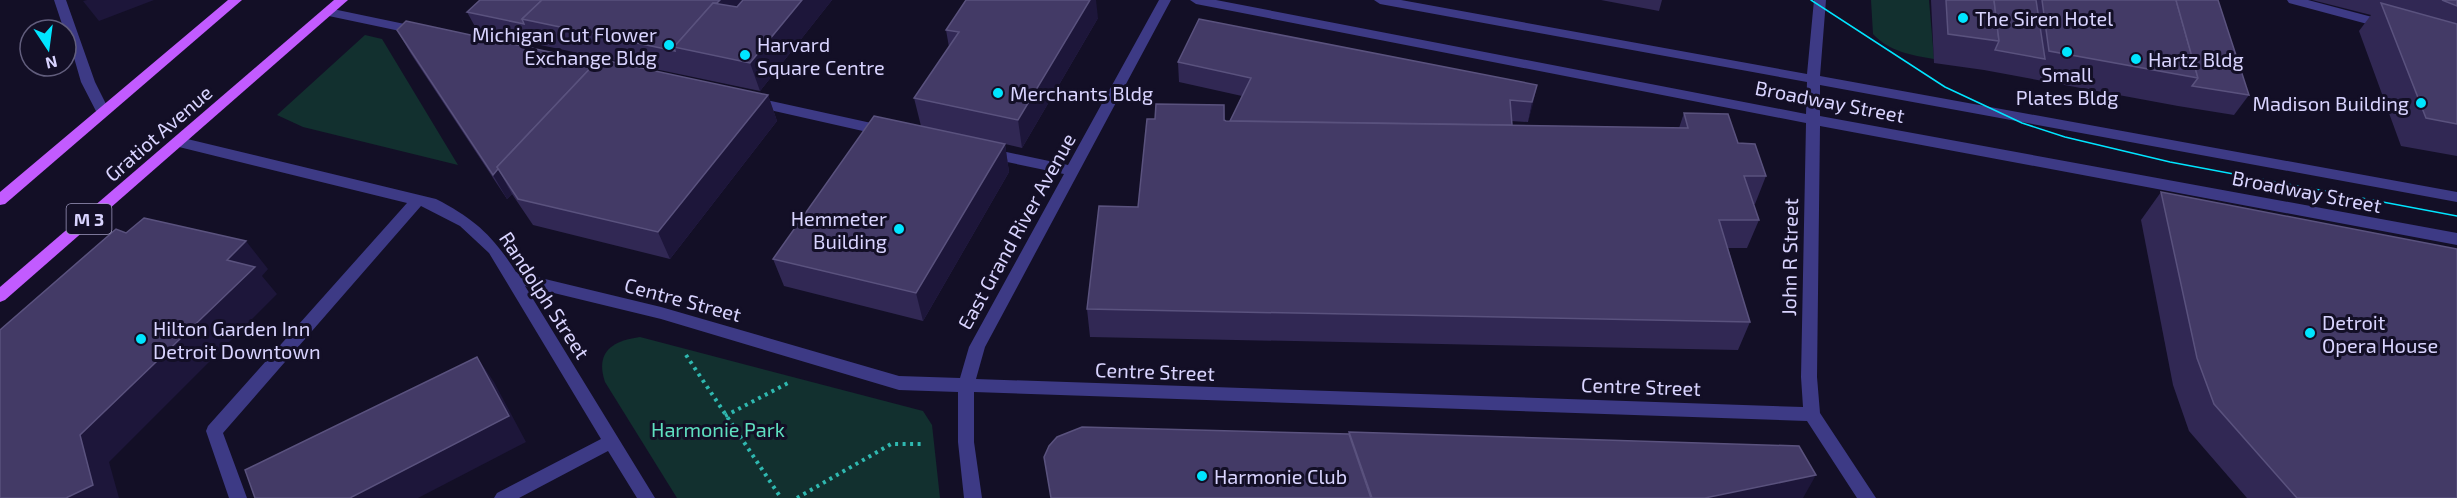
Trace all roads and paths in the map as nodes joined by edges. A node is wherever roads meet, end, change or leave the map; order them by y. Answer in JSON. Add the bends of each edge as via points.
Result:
{"nodes":[{"id":1,"x":60,"y":0,"type":"edge"},
{"id":2,"x":236,"y":0,"type":"edge"},
{"id":3,"x":342,"y":0,"type":"edge"},
{"id":4,"x":1165,"y":0,"type":"edge"},
{"id":5,"x":1196,"y":0,"type":"edge"},
{"id":6,"x":1380,"y":0,"type":"edge"},
{"id":7,"x":1820,"y":0,"type":"edge"},
{"id":8,"x":2293,"y":0,"type":"edge"},
{"id":9,"x":328,"y":12,"type":"junction"},
{"id":10,"x":2402,"y":30,"type":"edge"},
{"id":11,"x":434,"y":34,"type":"edge"},
{"id":12,"x":1814,"y":78,"type":"junction"},
{"id":13,"x":735,"y":99,"type":"edge"},
{"id":14,"x":104,"y":112,"type":"junction"},
{"id":15,"x":1813,"y":120,"type":"junction"},
{"id":16,"x":898,"y":133,"type":"edge"},
{"id":17,"x":179,"y":142,"type":"junction"},
{"id":18,"x":979,"y":151,"type":"edge"},
{"id":19,"x":1073,"y":171,"type":"junction"},
{"id":20,"x":2457,"y":197,"type":"edge"},
{"id":21,"x":0,"y":200,"type":"edge"},
{"id":22,"x":419,"y":200,"type":"junction"},
{"id":23,"x":2457,"y":239,"type":"edge"},
{"id":24,"x":511,"y":277,"type":"junction"},
{"id":25,"x":0,"y":296,"type":"edge"},
{"id":26,"x":686,"y":355,"type":"dead end"},
{"id":27,"x":794,"y":380,"type":"dead end"},
{"id":28,"x":966,"y":387,"type":"junction"},
{"id":29,"x":1812,"y":414,"type":"junction"},
{"id":30,"x":725,"y":416,"type":"junction"},
{"id":31,"x":612,"y":441,"type":"junction"},
{"id":32,"x":925,"y":444,"type":"dead end"},
{"id":33,"x":238,"y":498,"type":"edge"},
{"id":34,"x":503,"y":498,"type":"edge"},
{"id":35,"x":646,"y":498,"type":"edge"},
{"id":36,"x":781,"y":498,"type":"edge"},
{"id":37,"x":797,"y":498,"type":"edge"},
{"id":38,"x":973,"y":498,"type":"edge"},
{"id":39,"x":1867,"y":498,"type":"edge"}],
"edges":[{"from":1,"to":14,"type":"street","via":[[88,82]]},
{"from":2,"to":14,"type":"main road"},
{"from":3,"to":9,"type":"main road","name":"Gratiot Avenue","number":"M 3"},
{"from":4,"to":19,"type":"street","name":"East Grand River Avenue"},
{"from":5,"to":15,"type":"street","name":"Broadway Street"},
{"from":6,"to":12,"type":"street","name":"Broadway Street"},
{"from":7,"to":12,"type":"street","name":"John R Street"},
{"from":8,"to":10,"type":"street"},
{"from":9,"to":11,"type":"street"},
{"from":9,"to":17,"type":"main road","name":"Gratiot Avenue","number":"M 3"},
{"from":12,"to":15,"type":"street","name":"John R Street"},
{"from":12,"to":20,"type":"street","name":"Broadway Street"},
{"from":13,"to":16,"type":"street"},
{"from":14,"to":21,"type":"main road"},
{"from":15,"to":23,"type":"street","name":"Broadway Street"},
{"from":15,"to":29,"type":"street","name":"John R Street","via":[[1809,377]]},
{"from":17,"to":22,"type":"street","name":"Randolph Street"},
{"from":17,"to":25,"type":"main road","name":"Gratiot Avenue","number":"M 3"},
{"from":18,"to":19,"type":"street"},
{"from":19,"to":28,"type":"street","name":"East Grand River Avenue","via":[[977,347]]},
{"from":22,"to":24,"type":"street","name":"Randolph Street","via":[[456,215],[477,231]]},
{"from":22,"to":33,"type":"street","via":[[214,431]]},
{"from":24,"to":28,"type":"street","name":"Centre Street","via":[[661,313],[899,383]]},
{"from":24,"to":31,"type":"street","name":"Randolph Street"},
{"from":26,"to":30,"type":"path"},
{"from":27,"to":30,"type":"path"},
{"from":28,"to":29,"type":"street","name":"Centre Street"},
{"from":28,"to":38,"type":"street","name":"East Grand River Avenue","via":[[966,442]]},
{"from":29,"to":39,"type":"street","name":"John R Street"},
{"from":30,"to":36,"type":"path"},
{"from":31,"to":34,"type":"street"},
{"from":31,"to":35,"type":"street","name":"Randolph Street"},
{"from":32,"to":37,"type":"path","via":[[891,444]]}]}
